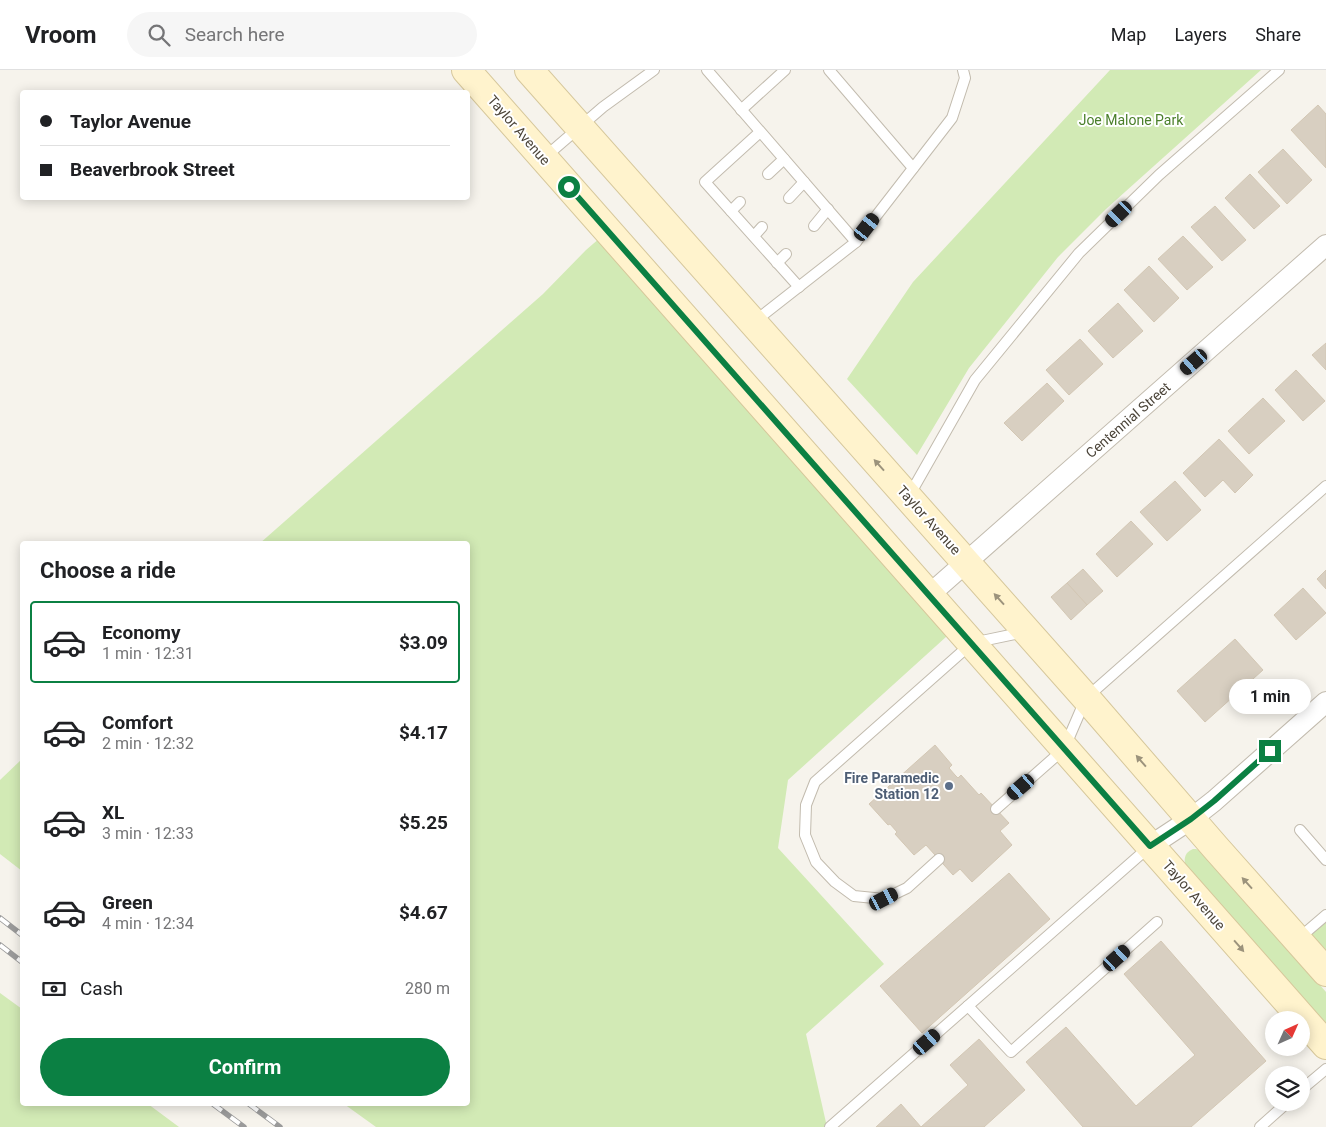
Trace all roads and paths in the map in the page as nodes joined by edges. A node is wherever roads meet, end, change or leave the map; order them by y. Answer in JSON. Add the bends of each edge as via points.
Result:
{"nodes":[{"id":1,"x":466,"y":70,"type":"edge"},
{"id":2,"x":529,"y":70,"type":"edge"},
{"id":3,"x":654,"y":70,"type":"edge"},
{"id":4,"x":707,"y":70,"type":"edge"},
{"id":5,"x":785,"y":70,"type":"edge"},
{"id":6,"x":829,"y":70,"type":"edge"},
{"id":7,"x":963,"y":70,"type":"edge"},
{"id":8,"x":1279,"y":70,"type":"edge"},
{"id":9,"x":741,"y":110,"type":"junction"},
{"id":10,"x":580,"y":128,"type":"junction"},
{"id":11,"x":760,"y":132,"type":"junction"},
{"id":12,"x":543,"y":158,"type":"junction"},
{"id":13,"x":784,"y":159,"type":"junction"},
{"id":14,"x":913,"y":168,"type":"junction"},
{"id":15,"x":768,"y":174,"type":"dead end"},
{"id":16,"x":804,"y":182,"type":"junction"},
{"id":17,"x":789,"y":198,"type":"dead end"},
{"id":18,"x":740,"y":202,"type":"dead end"},
{"id":19,"x":828,"y":209,"type":"junction"},
{"id":20,"x":731,"y":211,"type":"junction"},
{"id":21,"x":814,"y":226,"type":"dead end"},
{"id":22,"x":762,"y":227,"type":"dead end"},
{"id":23,"x":754,"y":236,"type":"junction"},
{"id":24,"x":856,"y":242,"type":"junction"},
{"id":25,"x":1326,"y":245,"type":"edge"},
{"id":26,"x":786,"y":254,"type":"dead end"},
{"id":27,"x":777,"y":263,"type":"junction"},
{"id":28,"x":799,"y":287,"type":"junction"},
{"id":29,"x":753,"y":323,"type":"junction"},
{"id":30,"x":1326,"y":486,"type":"edge"},
{"id":31,"x":908,"y":497,"type":"junction"},
{"id":32,"x":966,"y":563,"type":"junction"},
{"id":33,"x":929,"y":595,"type":"junction"},
{"id":34,"x":1027,"y":632,"type":"junction"},
{"id":35,"x":972,"y":643,"type":"junction"},
{"id":36,"x":1086,"y":698,"type":"junction"},
{"id":37,"x":1326,"y":702,"type":"edge"},
{"id":38,"x":1064,"y":749,"type":"junction"},
{"id":39,"x":996,"y":809,"type":"dead end"},
{"id":40,"x":1191,"y":819,"type":"junction"},
{"id":41,"x":1300,"y":830,"type":"dead end"},
{"id":42,"x":1150,"y":846,"type":"junction"},
{"id":43,"x":939,"y":859,"type":"dead end"},
{"id":44,"x":1326,"y":860,"type":"edge"},
{"id":45,"x":1326,"y":915,"type":"edge"},
{"id":46,"x":1158,"y":922,"type":"dead end"},
{"id":47,"x":1297,"y":940,"type":"junction"},
{"id":48,"x":1326,"y":972,"type":"edge"},
{"id":49,"x":968,"y":1006,"type":"junction"},
{"id":50,"x":1326,"y":1046,"type":"edge"},
{"id":51,"x":1326,"y":1069,"type":"edge"},
{"id":52,"x":1310,"y":1082,"type":"edge"},
{"id":53,"x":1278,"y":1111,"type":"edge"},
{"id":54,"x":830,"y":1127,"type":"edge"},
{"id":55,"x":1260,"y":1127,"type":"edge"}],
"edges":[{"from":1,"to":12,"type":"main road","name":"Taylor Avenue"},
{"from":2,"to":10,"type":"main road","name":"Taylor Avenue"},
{"from":3,"to":10,"type":"lane","via":[[606,104]]},
{"from":4,"to":9,"type":"lane"},
{"from":5,"to":9,"type":"lane"},
{"from":6,"to":14,"type":"lane"},
{"from":7,"to":14,"type":"lane","via":[[964,78],[952,118]]},
{"from":8,"to":31,"type":"lane","via":[[1159,175],[1079,253],[975,380]]},
{"from":9,"to":11,"type":"lane"},
{"from":10,"to":12,"type":"lane"},
{"from":10,"to":29,"type":"main road","name":"Taylor Avenue"},
{"from":11,"to":13,"type":"lane"},
{"from":11,"to":20,"type":"lane","via":[[706,182]]},
{"from":12,"to":33,"type":"main road","name":"Taylor Avenue"},
{"from":13,"to":15,"type":"lane"},
{"from":13,"to":16,"type":"lane"},
{"from":14,"to":24,"type":"lane"},
{"from":16,"to":17,"type":"lane"},
{"from":16,"to":19,"type":"lane"},
{"from":18,"to":20,"type":"lane"},
{"from":19,"to":21,"type":"lane"},
{"from":19,"to":24,"type":"lane"},
{"from":20,"to":23,"type":"lane"},
{"from":22,"to":23,"type":"lane"},
{"from":23,"to":27,"type":"lane"},
{"from":24,"to":28,"type":"lane"},
{"from":25,"to":32,"type":"street","name":"Centennial Street"},
{"from":26,"to":27,"type":"lane"},
{"from":27,"to":28,"type":"lane"},
{"from":28,"to":29,"type":"lane"},
{"from":31,"to":29,"type":"main road","name":"Taylor Avenue","one_way":true},
{"from":30,"to":36,"type":"lane"},
{"from":31,"to":32,"type":"main road","name":"Taylor Avenue"},
{"from":32,"to":33,"type":"street","name":"Centennial Street"},
{"from":34,"to":32,"type":"main road","name":"Taylor Avenue","one_way":true},
{"from":33,"to":35,"type":"main road","name":"Taylor Avenue"},
{"from":34,"to":35,"type":"lane"},
{"from":34,"to":36,"type":"main road","name":"Taylor Avenue"},
{"from":35,"to":38,"type":"main road","name":"Taylor Avenue"},
{"from":35,"to":43,"type":"lane","via":[[815,782],[806,805],[805,835],[816,862],[854,896],[884,899],[907,888]]},
{"from":36,"to":38,"type":"lane"},
{"from":40,"to":36,"type":"main road","name":"Taylor Avenue","one_way":true},
{"from":37,"to":40,"type":"street"},
{"from":38,"to":39,"type":"lane"},
{"from":38,"to":42,"type":"main road","name":"Taylor Avenue"},
{"from":40,"to":42,"type":"street"},
{"from":47,"to":40,"type":"main road","name":"Taylor Avenue","one_way":true},
{"from":41,"to":44,"type":"lane"},
{"from":42,"to":49,"type":"lane"},
{"from":42,"to":50,"type":"main road","name":"Taylor Avenue","one_way":true},
{"from":45,"to":47,"type":"lane"},
{"from":46,"to":49,"type":"lane","via":[[1011,1052]]},
{"from":47,"to":48,"type":"main road","name":"Taylor Avenue"},
{"from":49,"to":54,"type":"lane"},
{"from":51,"to":52,"type":"lane"},
{"from":53,"to":55,"type":"lane"}]}
